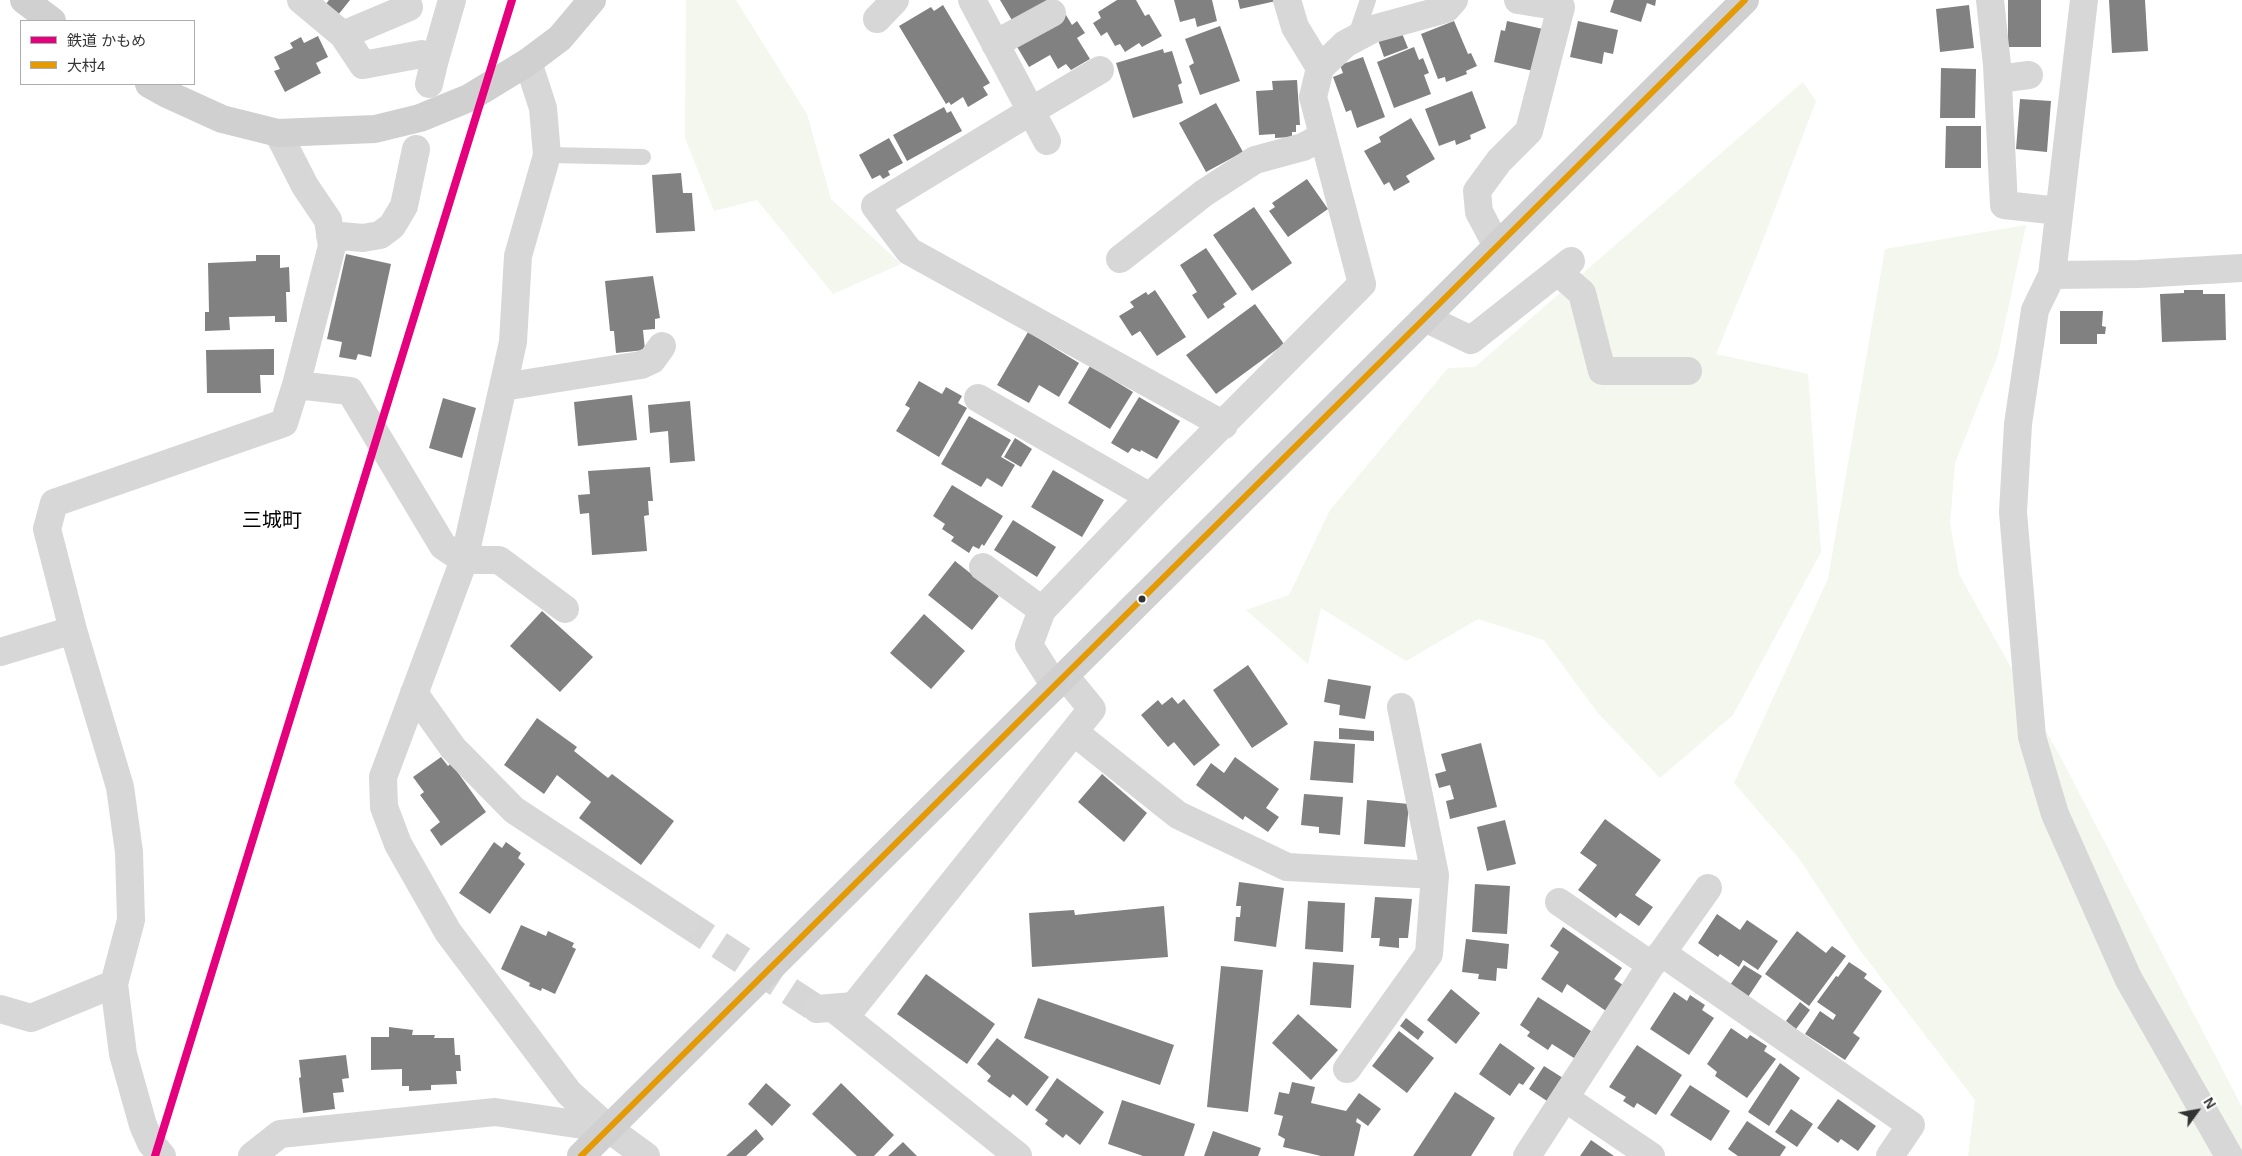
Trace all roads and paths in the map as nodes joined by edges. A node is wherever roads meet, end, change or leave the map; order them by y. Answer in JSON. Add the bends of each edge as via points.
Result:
{"nodes":[{"id":1,"x":24,"y":0,"type":"edge"},
{"id":2,"x":301,"y":0,"type":"edge"},
{"id":3,"x":452,"y":0,"type":"edge"},
{"id":4,"x":592,"y":0,"type":"edge"},
{"id":5,"x":895,"y":0,"type":"edge"},
{"id":6,"x":972,"y":0,"type":"edge"},
{"id":7,"x":1287,"y":0,"type":"edge"},
{"id":8,"x":1368,"y":0,"type":"edge"},
{"id":9,"x":1454,"y":0,"type":"edge"},
{"id":10,"x":1518,"y":0,"type":"edge"},
{"id":11,"x":1745,"y":0,"type":"edge"},
{"id":12,"x":1990,"y":0,"type":"edge"},
{"id":13,"x":2084,"y":0,"type":"edge"},
{"id":14,"x":409,"y":7,"type":"dead end"},
{"id":15,"x":1052,"y":13,"type":"dead end"},
{"id":16,"x":877,"y":19,"type":"dead end"},
{"id":17,"x":51,"y":20,"type":"edge"},
{"id":18,"x":343,"y":35,"type":"junction"},
{"id":19,"x":1355,"y":38,"type":"junction"},
{"id":20,"x":995,"y":44,"type":"junction"},
{"id":21,"x":528,"y":62,"type":"junction"},
{"id":22,"x":1320,"y":68,"type":"junction"},
{"id":23,"x":1100,"y":70,"type":"dead end"},
{"id":24,"x":2029,"y":75,"type":"dead end"},
{"id":25,"x":1998,"y":79,"type":"junction"},
{"id":26,"x":151,"y":85,"type":"edge"},
{"id":27,"x":1031,"y":111,"type":"junction"},
{"id":28,"x":278,"y":133,"type":"junction"},
{"id":29,"x":1322,"y":137,"type":"junction"},
{"id":30,"x":1047,"y":141,"type":"dead end"},
{"id":31,"x":416,"y":149,"type":"dead end"},
{"id":32,"x":547,"y":155,"type":"junction"},
{"id":33,"x":643,"y":157,"type":"dead end"},
{"id":34,"x":2059,"y":211,"type":"junction"},
{"id":35,"x":330,"y":235,"type":"junction"},
{"id":36,"x":1497,"y":246,"type":"junction"},
{"id":37,"x":1120,"y":259,"type":"dead end"},
{"id":38,"x":2242,"y":268,"type":"edge"},
{"id":39,"x":2052,"y":275,"type":"junction"},
{"id":40,"x":1425,"y":318,"type":"junction"},
{"id":41,"x":662,"y":346,"type":"dead end"},
{"id":42,"x":1688,"y":372,"type":"dead end"},
{"id":43,"x":296,"y":385,"type":"junction"},
{"id":44,"x":503,"y":387,"type":"junction"},
{"id":45,"x":978,"y":398,"type":"dead end"},
{"id":46,"x":1224,"y":425,"type":"junction"},
{"id":47,"x":1150,"y":497,"type":"junction"},
{"id":48,"x":464,"y":560,"type":"junction"},
{"id":49,"x":983,"y":567,"type":"dead end"},
{"id":50,"x":564,"y":609,"type":"dead end"},
{"id":51,"x":1042,"y":610,"type":"junction"},
{"id":52,"x":73,"y":630,"type":"junction"},
{"id":53,"x":0,"y":652,"type":"edge"},
{"id":54,"x":1060,"y":681,"type":"junction"},
{"id":55,"x":414,"y":693,"type":"junction"},
{"id":56,"x":1401,"y":707,"type":"dead end"},
{"id":57,"x":1074,"y":732,"type":"junction"},
{"id":58,"x":1435,"y":875,"type":"junction"},
{"id":59,"x":1708,"y":888,"type":"dead end"},
{"id":60,"x":1559,"y":902,"type":"dead end"},
{"id":61,"x":684,"y":922,"type":"tunnel mouth"},
{"id":62,"x":1656,"y":959,"type":"junction"},
{"id":63,"x":114,"y":984,"type":"junction"},
{"id":64,"x":0,"y":1009,"type":"edge"},
{"id":65,"x":1347,"y":1069,"type":"dead end"},
{"id":66,"x":1565,"y":1098,"type":"junction"},
{"id":67,"x":609,"y":1129,"type":"junction"},
{"id":68,"x":162,"y":1156,"type":"edge"},
{"id":69,"x":252,"y":1156,"type":"edge"},
{"id":70,"x":581,"y":1156,"type":"edge"},
{"id":71,"x":646,"y":1156,"type":"edge"},
{"id":72,"x":1018,"y":1156,"type":"edge"},
{"id":73,"x":1527,"y":1156,"type":"edge"},
{"id":74,"x":1651,"y":1156,"type":"edge"},
{"id":75,"x":1890,"y":1156,"type":"edge"},
{"id":76,"x":2229,"y":1156,"type":"edge"}],
"edges":[{"from":1,"to":17,"type":"main road"},
{"from":2,"to":18,"type":"street"},
{"from":3,"to":18,"type":"street","via":[[432,74],[422,54],[364,65]]},
{"from":4,"to":21,"type":"main road","via":[[560,38]]},
{"from":5,"to":16,"type":"street"},
{"from":6,"to":20,"type":"street"},
{"from":7,"to":22,"type":"street","via":[[1295,27]]},
{"from":8,"to":19,"type":"lane"},
{"from":9,"to":19,"type":"street","via":[[1446,8],[1373,29]]},
{"from":10,"to":36,"type":"street","via":[[1561,7],[1529,132],[1499,161],[1477,192],[1479,212]]},
{"from":11,"to":36,"type":"main road"},
{"from":12,"to":25,"type":"street"},
{"from":13,"to":34,"type":"street"},
{"from":14,"to":18,"type":"street"},
{"from":15,"to":20,"type":"street"},
{"from":19,"to":22,"type":"street"},
{"from":20,"to":27,"type":"street"},
{"from":21,"to":28,"type":"main road","via":[[469,98],[420,118],[375,129]]},
{"from":21,"to":32,"type":"street","via":[[543,108]]},
{"from":22,"to":29,"type":"street","via":[[1313,97]]},
{"from":23,"to":27,"type":"street"},
{"from":24,"to":25,"type":"street"},
{"from":25,"to":34,"type":"street","via":[[2004,205]]},
{"from":26,"to":28,"type":"main road","via":[[222,119]]},
{"from":27,"to":30,"type":"street"},
{"from":27,"to":46,"type":"street","via":[[875,206],[909,251]]},
{"from":28,"to":35,"type":"street","via":[[305,186],[328,220]]},
{"from":29,"to":37,"type":"street","via":[[1303,147],[1255,160],[1204,193]]},
{"from":29,"to":46,"type":"street","via":[[1362,284]]},
{"from":31,"to":35,"type":"street","via":[[404,206],[392,226],[380,235],[363,238]]},
{"from":32,"to":33,"type":"lane"},
{"from":32,"to":44,"type":"street","via":[[518,256],[513,342]]},
{"from":34,"to":39,"type":"street"},
{"from":35,"to":43,"type":"street","via":[[332,246]]},
{"from":36,"to":40,"type":"main road"},
{"from":38,"to":39,"type":"street"},
{"from":39,"to":76,"type":"street","via":[[2034,310],[2018,424],[2013,512],[2032,737],[2055,814],[2128,978]]},
{"from":40,"to":42,"type":"street","via":[[1471,340],[1565,266],[1582,293],[1602,371]]},
{"from":40,"to":54,"type":"main road"},
{"from":41,"to":44,"type":"street","via":[[652,360],[641,365]]},
{"from":43,"to":48,"type":"street","via":[[350,391],[443,546]]},
{"from":43,"to":52,"type":"street","via":[[284,423],[54,503],[48,529]]},
{"from":44,"to":48,"type":"street"},
{"from":45,"to":47,"type":"street"},
{"from":46,"to":47,"type":"street"},
{"from":47,"to":51,"type":"street"},
{"from":48,"to":50,"type":"street","via":[[499,560]]},
{"from":48,"to":55,"type":"street"},
{"from":49,"to":51,"type":"street"},
{"from":51,"to":54,"type":"street","via":[[1029,645]]},
{"from":52,"to":53,"type":"street"},
{"from":52,"to":63,"type":"street","via":[[120,787],[129,852],[131,920]]},
{"from":54,"to":57,"type":"street","via":[[1092,709]]},
{"from":54,"to":67,"type":"main road"},
{"from":55,"to":61,"type":"street","via":[[453,748],[514,810]]},
{"from":55,"to":67,"type":"street","via":[[383,777],[384,807],[398,844],[448,932],[569,1093]]},
{"from":56,"to":58,"type":"street"},
{"from":57,"to":58,"type":"street","via":[[1178,815],[1287,867]]},
{"from":57,"to":72,"type":"street","via":[[854,1006],[825,1008]]},
{"from":58,"to":65,"type":"street","via":[[1429,954]]},
{"from":59,"to":62,"type":"street"},
{"from":60,"to":62,"type":"street"},
{"from":62,"to":66,"type":"street"},
{"from":62,"to":75,"type":"street","via":[[1911,1125]]},
{"from":63,"to":64,"type":"street","via":[[31,1018]]},
{"from":63,"to":68,"type":"street","via":[[123,1054],[143,1126]]},
{"from":66,"to":73,"type":"street"},
{"from":66,"to":74,"type":"street"},
{"from":67,"to":69,"type":"street","via":[[495,1112],[280,1134]]},
{"from":67,"to":70,"type":"main road"},
{"from":67,"to":71,"type":"street"}]}
